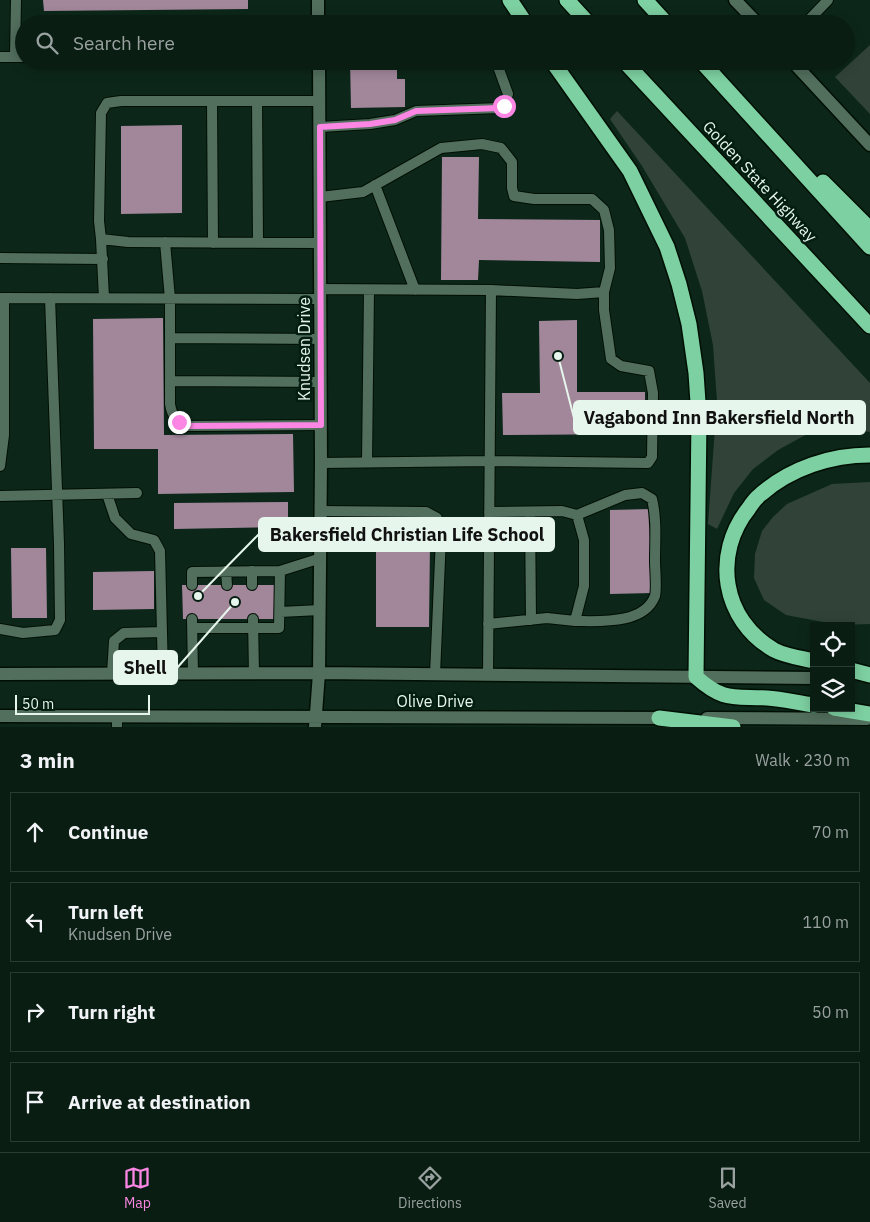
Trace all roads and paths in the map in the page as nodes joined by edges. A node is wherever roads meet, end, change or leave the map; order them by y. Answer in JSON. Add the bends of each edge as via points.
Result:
{"nodes":[{"id":1,"x":16,"y":0,"type":"edge"},
{"id":2,"x":318,"y":0,"type":"edge"},
{"id":3,"x":510,"y":0,"type":"edge"},
{"id":4,"x":567,"y":0,"type":"edge"},
{"id":5,"x":645,"y":0,"type":"edge"},
{"id":6,"x":736,"y":0,"type":"edge"},
{"id":7,"x":828,"y":0,"type":"edge"},
{"id":8,"x":17,"y":15,"type":"edge"},
{"id":9,"x":318,"y":15,"type":"edge"},
{"id":10,"x":520,"y":15,"type":"edge"},
{"id":11,"x":581,"y":15,"type":"edge"},
{"id":12,"x":659,"y":15,"type":"edge"},
{"id":13,"x":750,"y":15,"type":"edge"},
{"id":14,"x":814,"y":15,"type":"edge"},
{"id":15,"x":0,"y":57,"type":"edge"},
{"id":16,"x":15,"y":57,"type":"edge"},
{"id":17,"x":319,"y":70,"type":"edge"},
{"id":18,"x":499,"y":70,"type":"edge"},
{"id":19,"x":558,"y":70,"type":"edge"},
{"id":20,"x":632,"y":70,"type":"edge"},
{"id":21,"x":710,"y":70,"type":"edge"},
{"id":22,"x":711,"y":70,"type":"edge"},
{"id":23,"x":800,"y":70,"type":"edge"},
{"id":24,"x":212,"y":101,"type":"junction"},
{"id":25,"x":257,"y":101,"type":"junction"},
{"id":26,"x":320,"y":101,"type":"junction"},
{"id":27,"x":320,"y":127,"type":"junction"},
{"id":28,"x":870,"y":145,"type":"edge"},
{"id":29,"x":375,"y":185,"type":"junction"},
{"id":30,"x":320,"y":197,"type":"junction"},
{"id":31,"x":870,"y":229,"type":"edge"},
{"id":32,"x":101,"y":238,"type":"junction"},
{"id":33,"x":165,"y":242,"type":"junction"},
{"id":34,"x":213,"y":243,"type":"junction"},
{"id":35,"x":258,"y":243,"type":"junction"},
{"id":36,"x":320,"y":243,"type":"junction"},
{"id":37,"x":870,"y":247,"type":"edge"},
{"id":38,"x":0,"y":258,"type":"edge"},
{"id":39,"x":103,"y":260,"type":"junction"},
{"id":40,"x":369,"y":290,"type":"junction"},
{"id":41,"x":415,"y":290,"type":"junction"},
{"id":42,"x":491,"y":290,"type":"junction"},
{"id":43,"x":604,"y":292,"type":"junction"},
{"id":44,"x":320,"y":294,"type":"junction"},
{"id":45,"x":2,"y":298,"type":"edge"},
{"id":46,"x":50,"y":298,"type":"junction"},
{"id":47,"x":104,"y":298,"type":"junction"},
{"id":48,"x":170,"y":299,"type":"junction"},
{"id":49,"x":870,"y":326,"type":"edge"},
{"id":50,"x":170,"y":338,"type":"junction"},
{"id":51,"x":321,"y":339,"type":"junction"},
{"id":52,"x":170,"y":381,"type":"junction"},
{"id":53,"x":321,"y":382,"type":"junction"},
{"id":54,"x":321,"y":425,"type":"junction"},
{"id":55,"x":870,"y":456,"type":"edge"},
{"id":56,"x":490,"y":461,"type":"junction"},
{"id":57,"x":367,"y":462,"type":"junction"},
{"id":58,"x":321,"y":463,"type":"junction"},
{"id":59,"x":0,"y":466,"type":"edge"},
{"id":60,"x":137,"y":493,"type":"dead end"},
{"id":61,"x":57,"y":494,"type":"junction"},
{"id":62,"x":107,"y":494,"type":"junction"},
{"id":63,"x":0,"y":496,"type":"edge"},
{"id":64,"x":321,"y":511,"type":"junction"},
{"id":65,"x":490,"y":512,"type":"junction"},
{"id":66,"x":530,"y":512,"type":"junction"},
{"id":67,"x":577,"y":515,"type":"junction"},
{"id":68,"x":321,"y":558,"type":"junction"},
{"id":69,"x":226,"y":571,"type":"junction"},
{"id":70,"x":252,"y":571,"type":"junction"},
{"id":71,"x":280,"y":571,"type":"junction"},
{"id":72,"x":192,"y":585,"type":"dead end"},
{"id":73,"x":227,"y":585,"type":"dead end"},
{"id":74,"x":252,"y":585,"type":"dead end"},
{"id":75,"x":320,"y":610,"type":"junction"},
{"id":76,"x":280,"y":612,"type":"junction"},
{"id":77,"x":531,"y":620,"type":"junction"},
{"id":78,"x":575,"y":621,"type":"junction"},
{"id":79,"x":252,"y":624,"type":"junction"},
{"id":80,"x":488,"y":624,"type":"junction"},
{"id":81,"x":0,"y":629,"type":"edge"},
{"id":82,"x":162,"y":632,"type":"junction"},
{"id":83,"x":810,"y":660,"type":"edge"},
{"id":84,"x":855,"y":671,"type":"edge"},
{"id":85,"x":319,"y":673,"type":"junction"},
{"id":86,"x":0,"y":674,"type":"edge"},
{"id":87,"x":112,"y":674,"type":"junction"},
{"id":88,"x":163,"y":674,"type":"junction"},
{"id":89,"x":193,"y":674,"type":"junction"},
{"id":90,"x":254,"y":674,"type":"junction"},
{"id":91,"x":435,"y":674,"type":"junction"},
{"id":92,"x":488,"y":674,"type":"junction"},
{"id":93,"x":696,"y":677,"type":"junction"},
{"id":94,"x":870,"y":677,"type":"edge"},
{"id":95,"x":810,"y":678,"type":"edge"},
{"id":96,"x":855,"y":678,"type":"edge"},
{"id":97,"x":810,"y":704,"type":"edge"},
{"id":98,"x":855,"y":712,"type":"edge"},
{"id":99,"x":870,"y":714,"type":"edge"},
{"id":100,"x":0,"y":716,"type":"edge"},
{"id":101,"x":659,"y":718,"type":"junction"},
{"id":102,"x":870,"y":719,"type":"edge"},
{"id":103,"x":47,"y":722,"type":"edge"},
{"id":104,"x":117,"y":722,"type":"edge"},
{"id":105,"x":181,"y":722,"type":"edge"},
{"id":106,"x":315,"y":722,"type":"edge"},
{"id":107,"x":431,"y":722,"type":"edge"},
{"id":108,"x":540,"y":722,"type":"edge"},
{"id":109,"x":733,"y":727,"type":"edge"}],
"edges":[{"from":1,"to":8,"type":"lane"},
{"from":2,"to":9,"type":"main road"},
{"from":3,"to":10,"type":"highway"},
{"from":4,"to":11,"type":"highway"},
{"from":5,"to":12,"type":"highway"},
{"from":6,"to":13,"type":"main road"},
{"from":7,"to":14,"type":"lane"},
{"from":15,"to":16,"type":"lane"},
{"from":17,"to":26,"type":"main road","name":"Knudsen Drive"},
{"from":18,"to":27,"type":"lane","via":[[508,94],[500,108],[416,111],[395,120]]},
{"from":19,"to":93,"type":"highway","via":[[630,171],[667,247],[689,324],[699,417]]},
{"from":20,"to":49,"type":"highway","name":"Golden State Highway"},
{"from":21,"to":37,"type":"highway"},
{"from":22,"to":31,"type":"highway"},
{"from":23,"to":28,"type":"main road"},
{"from":24,"to":25,"type":"lane"},
{"from":24,"to":32,"type":"lane","via":[[107,103],[101,113]]},
{"from":24,"to":34,"type":"lane"},
{"from":25,"to":26,"type":"lane"},
{"from":25,"to":35,"type":"lane"},
{"from":26,"to":27,"type":"main road","name":"Knudsen Drive"},
{"from":27,"to":30,"type":"main road","name":"Knudsen Drive"},
{"from":29,"to":30,"type":"lane","via":[[363,192]]},
{"from":29,"to":41,"type":"lane"},
{"from":29,"to":43,"type":"lane","via":[[441,148],[482,144],[501,148],[512,162],[514,196],[592,199],[604,210],[609,230],[610,268]]},
{"from":30,"to":36,"type":"main road","name":"Knudsen Drive"},
{"from":32,"to":33,"type":"lane"},
{"from":32,"to":39,"type":"lane"},
{"from":33,"to":34,"type":"lane"},
{"from":33,"to":48,"type":"lane"},
{"from":34,"to":35,"type":"lane"},
{"from":35,"to":36,"type":"lane"},
{"from":36,"to":44,"type":"main road","name":"Knudsen Drive"},
{"from":38,"to":39,"type":"lane"},
{"from":39,"to":47,"type":"lane"},
{"from":40,"to":41,"type":"lane"},
{"from":40,"to":44,"type":"lane"},
{"from":40,"to":57,"type":"lane"},
{"from":41,"to":42,"type":"lane"},
{"from":42,"to":43,"type":"lane"},
{"from":42,"to":56,"type":"lane"},
{"from":43,"to":56,"type":"lane","via":[[612,359],[621,366],[649,371],[653,393],[652,457],[648,463]]},
{"from":44,"to":48,"type":"lane"},
{"from":44,"to":51,"type":"main road","name":"Knudsen Drive"},
{"from":45,"to":46,"type":"lane"},
{"from":45,"to":59,"type":"lane","via":[[4,435]]},
{"from":46,"to":47,"type":"lane"},
{"from":46,"to":61,"type":"lane"},
{"from":47,"to":48,"type":"lane"},
{"from":48,"to":50,"type":"lane"},
{"from":50,"to":51,"type":"lane"},
{"from":50,"to":52,"type":"lane"},
{"from":51,"to":53,"type":"main road","name":"Knudsen Drive"},
{"from":52,"to":53,"type":"lane"},
{"from":52,"to":54,"type":"lane","via":[[172,414],[187,426]]},
{"from":53,"to":54,"type":"main road","name":"Knudsen Drive"},
{"from":54,"to":58,"type":"main road","name":"Knudsen Drive"},
{"from":55,"to":83,"type":"highway","via":[[831,459],[806,466],[784,478],[760,494],[744,514],[729,547],[726,565],[728,586],[733,605],[743,622],[756,638],[775,650]]},
{"from":56,"to":57,"type":"lane"},
{"from":56,"to":65,"type":"lane"},
{"from":57,"to":58,"type":"lane"},
{"from":58,"to":64,"type":"main road","name":"Knudsen Drive"},
{"from":60,"to":62,"type":"lane"},
{"from":61,"to":62,"type":"lane"},
{"from":61,"to":63,"type":"lane"},
{"from":61,"to":81,"type":"lane","via":[[60,620],[55,630],[24,633]]},
{"from":62,"to":82,"type":"lane","via":[[115,518],[131,534],[154,540],[160,551]]},
{"from":64,"to":68,"type":"main road","name":"Knudsen Drive"},
{"from":64,"to":91,"type":"lane","via":[[426,512],[437,518],[441,537]]},
{"from":65,"to":66,"type":"lane"},
{"from":65,"to":80,"type":"lane"},
{"from":66,"to":67,"type":"lane"},
{"from":66,"to":77,"type":"lane"},
{"from":67,"to":78,"type":"lane","via":[[584,540],[584,586]]},
{"from":67,"to":78,"type":"lane","via":[[625,495],[642,493],[652,500],[656,514],[655,595],[645,609],[630,617],[614,621]]},
{"from":68,"to":71,"type":"lane"},
{"from":68,"to":75,"type":"main road","name":"Knudsen Drive"},
{"from":69,"to":70,"type":"lane"},
{"from":69,"to":72,"type":"lane","via":[[192,572]]},
{"from":69,"to":73,"type":"lane"},
{"from":70,"to":71,"type":"lane"},
{"from":70,"to":74,"type":"lane"},
{"from":71,"to":76,"type":"lane"},
{"from":75,"to":76,"type":"lane"},
{"from":75,"to":85,"type":"main road","name":"Knudsen Drive"},
{"from":76,"to":79,"type":"lane","via":[[279,628]]},
{"from":77,"to":78,"type":"lane"},
{"from":77,"to":80,"type":"lane"},
{"from":79,"to":89,"type":"lane","via":[[192,624]]},
{"from":79,"to":90,"type":"lane"},
{"from":80,"to":92,"type":"lane"},
{"from":82,"to":87,"type":"lane","via":[[124,633],[114,641]]},
{"from":82,"to":88,"type":"lane"},
{"from":84,"to":94,"type":"highway"},
{"from":85,"to":90,"type":"main road","name":"Olive Drive"},
{"from":85,"to":91,"type":"main road","name":"Olive Drive"},
{"from":85,"to":106,"type":"main road","name":"Knudsen Drive"},
{"from":86,"to":87,"type":"main road","name":"Olive Drive"},
{"from":87,"to":88,"type":"main road","name":"Olive Drive"},
{"from":88,"to":89,"type":"main road","name":"Olive Drive"},
{"from":89,"to":90,"type":"main road","name":"Olive Drive"},
{"from":91,"to":92,"type":"main road","name":"Olive Drive"},
{"from":92,"to":93,"type":"main road","name":"Olive Drive"},
{"from":93,"to":95,"type":"main road","name":"Olive Drive"},
{"from":93,"to":97,"type":"highway","via":[[710,689],[728,697],[769,698]]},
{"from":94,"to":96,"type":"main road"},
{"from":98,"to":99,"type":"highway"},
{"from":100,"to":103,"type":"main road","name":"Olive Drive"},
{"from":101,"to":102,"type":"main road","name":"Olive Drive"},
{"from":101,"to":108,"type":"main road","name":"Olive Drive"},
{"from":101,"to":109,"type":"highway"},
{"from":103,"to":104,"type":"main road","name":"Olive Drive"},
{"from":104,"to":105,"type":"main road","name":"Olive Drive"},
{"from":105,"to":106,"type":"main road","name":"Olive Drive"},
{"from":106,"to":107,"type":"main road","name":"Olive Drive"},
{"from":107,"to":108,"type":"main road","name":"Olive Drive"}]}
